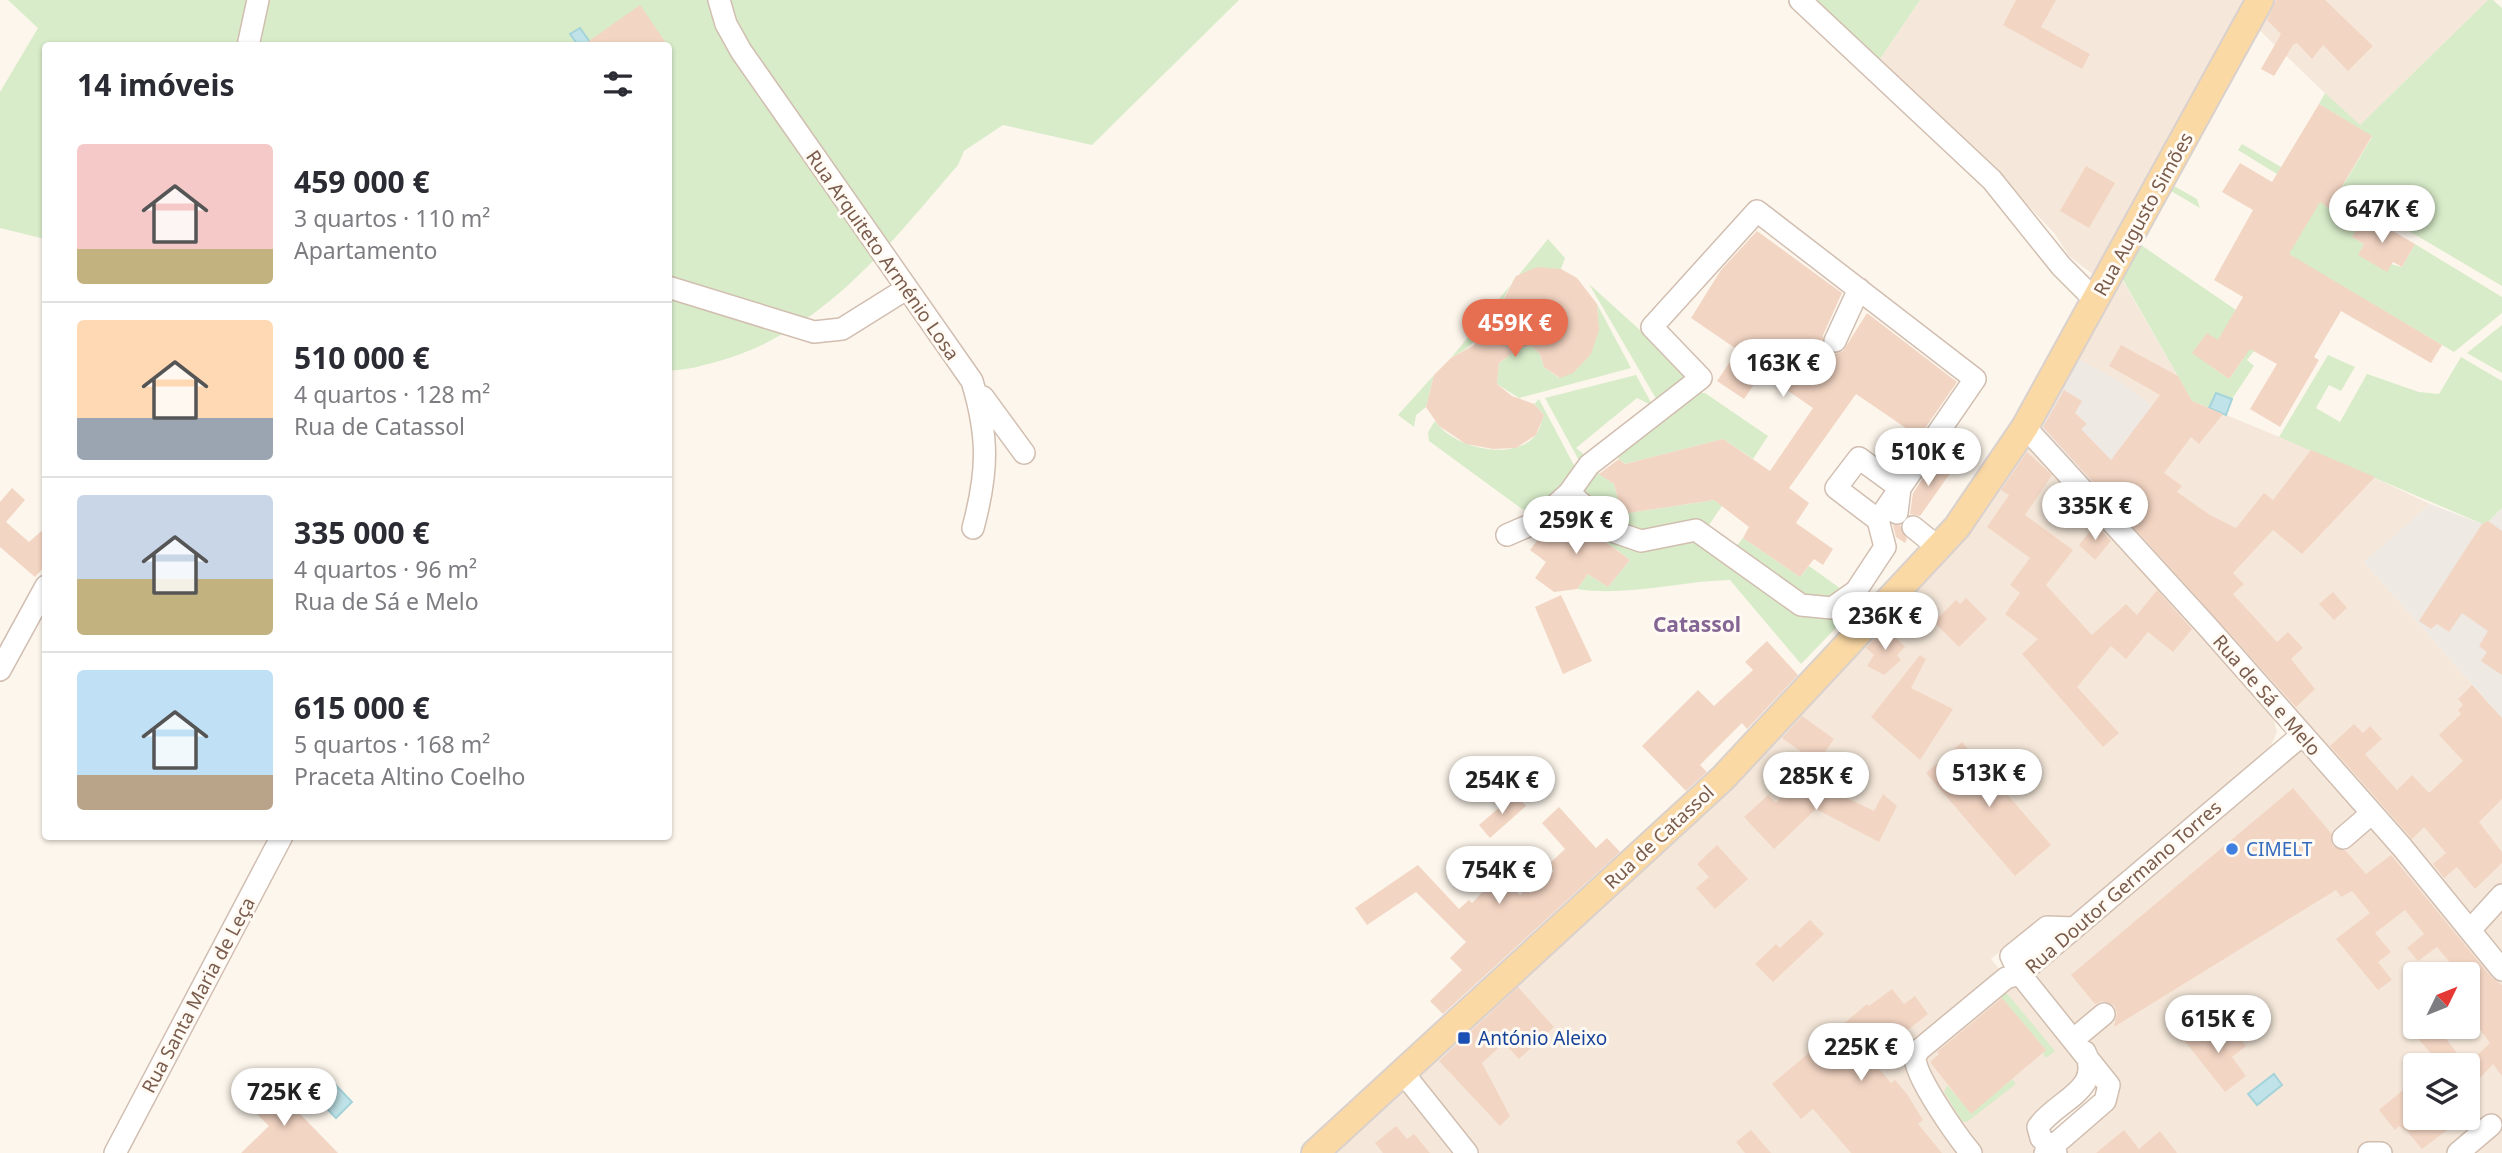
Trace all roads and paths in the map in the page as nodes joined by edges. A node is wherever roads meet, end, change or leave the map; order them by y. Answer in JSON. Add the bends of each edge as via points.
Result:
{"nodes":[{"id":1,"x":258,"y":0,"type":"edge"},
{"id":2,"x":719,"y":0,"type":"edge"},
{"id":3,"x":1800,"y":0,"type":"edge"},
{"id":4,"x":2260,"y":0,"type":"edge"},
{"id":5,"x":249,"y":42,"type":"edge"},
{"id":6,"x":672,"y":288,"type":"edge"},
{"id":7,"x":906,"y":289,"type":"junction"},
{"id":8,"x":1858,"y":289,"type":"junction"},
{"id":9,"x":2095,"y":300,"type":"junction"},
{"id":10,"x":1835,"y":341,"type":"dead end"},
{"id":11,"x":972,"y":381,"type":"junction"},
{"id":12,"x":2025,"y":427,"type":"junction"},
{"id":13,"x":1024,"y":453,"type":"dead end"},
{"id":14,"x":1900,"y":488,"type":"junction"},
{"id":15,"x":1569,"y":492,"type":"junction"},
{"id":16,"x":1896,"y":520,"type":"junction"},
{"id":17,"x":973,"y":528,"type":"dead end"},
{"id":18,"x":1507,"y":535,"type":"dead end"},
{"id":19,"x":1939,"y":548,"type":"junction"},
{"id":20,"x":42,"y":593,"type":"edge"},
{"id":21,"x":0,"y":670,"type":"edge"},
{"id":22,"x":2302,"y":735,"type":"junction"},
{"id":23,"x":2372,"y":813,"type":"junction"},
{"id":24,"x":2343,"y":838,"type":"dead end"},
{"id":25,"x":280,"y":840,"type":"edge"},
{"id":26,"x":2502,"y":895,"type":"edge"},
{"id":27,"x":2470,"y":930,"type":"junction"},
{"id":28,"x":2502,"y":970,"type":"edge"},
{"id":29,"x":2020,"y":974,"type":"junction"},
{"id":30,"x":2104,"y":1014,"type":"dead end"},
{"id":31,"x":2079,"y":1045,"type":"junction"},
{"id":32,"x":1404,"y":1074,"type":"junction"},
{"id":33,"x":2491,"y":1125,"type":"dead end"},
{"id":34,"x":2051,"y":1152,"type":"edge"},
{"id":35,"x":115,"y":1153,"type":"edge"},
{"id":36,"x":1315,"y":1153,"type":"edge"},
{"id":37,"x":1467,"y":1153,"type":"edge"},
{"id":38,"x":1972,"y":1153,"type":"edge"},
{"id":39,"x":2369,"y":1153,"type":"edge"},
{"id":40,"x":2381,"y":1153,"type":"edge"},
{"id":41,"x":2458,"y":1153,"type":"edge"}],
"edges":[{"from":1,"to":5,"type":"street"},
{"from":2,"to":7,"type":"street","name":"Rua Arquiteto Arménio Losa","via":[[741,51]]},
{"from":3,"to":9,"type":"street","via":[[1992,180],[2061,266]]},
{"from":4,"to":9,"type":"main road","name":"Rua Augusto Simões"},
{"from":6,"to":7,"type":"street","via":[[814,332],[842,330]]},
{"from":7,"to":11,"type":"street","name":"Rua Arquiteto Arménio Losa"},
{"from":8,"to":10,"type":"street"},
{"from":8,"to":14,"type":"street","via":[[1975,379]]},
{"from":8,"to":15,"type":"street","via":[[1757,211],[1652,327],[1701,378],[1589,465]]},
{"from":9,"to":12,"type":"main road","name":"Rua Augusto Simões"},
{"from":11,"to":13,"type":"street"},
{"from":11,"to":17,"type":"street","name":"Rua Arquiteto Arménio Losa","via":[[984,421],[985,457]]},
{"from":12,"to":19,"type":"main road","name":"Rua de Catassol","via":[[1981,495]]},
{"from":12,"to":22,"type":"street","name":"Rua de Sá e Melo"},
{"from":14,"to":16,"type":"street"},
{"from":14,"to":16,"type":"street","via":[[1859,458],[1836,488]]},
{"from":15,"to":16,"type":"street","via":[[1615,532],[1641,541],[1696,530],[1801,605],[1832,608],[1856,591],[1885,547]]},
{"from":15,"to":18,"type":"street","via":[[1538,523]]},
{"from":16,"to":19,"type":"street"},
{"from":19,"to":32,"type":"main road","name":"Rua de Catassol","via":[[1740,761]]},
{"from":20,"to":21,"type":"street"},
{"from":22,"to":23,"type":"street","name":"Rua de Sá e Melo"},
{"from":22,"to":29,"type":"street","name":"Rua Doutor Germano Torres"},
{"from":23,"to":24,"type":"street"},
{"from":23,"to":27,"type":"street","name":"Rua de Sá e Melo"},
{"from":25,"to":35,"type":"street","name":"Rua Santa Maria de Leça"},
{"from":26,"to":27,"type":"street"},
{"from":27,"to":28,"type":"street","name":"Rua de Sá e Melo"},
{"from":29,"to":31,"type":"street","name":"Rua Doutor Germano Torres"},
{"from":29,"to":38,"type":"street","via":[[2006,978],[1915,1057],[1956,1135]]},
{"from":30,"to":31,"type":"street"},
{"from":31,"to":34,"type":"street","name":"Rua Doutor Germano Torres","via":[[2107,1080],[2108,1097]]},
{"from":32,"to":36,"type":"main road","name":"Rua de Catassol"},
{"from":32,"to":37,"type":"street"},
{"from":33,"to":41,"type":"street"},
{"from":39,"to":40,"type":"street"}]}
